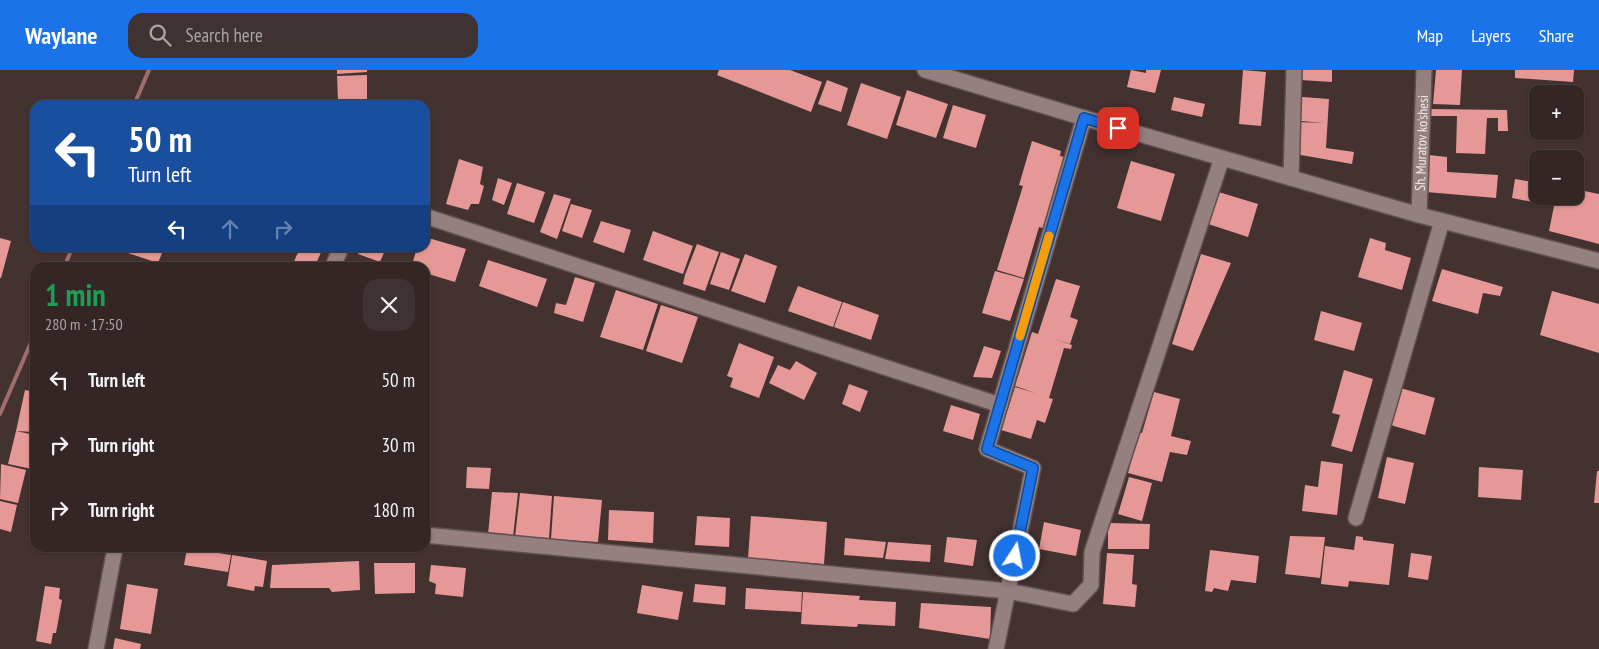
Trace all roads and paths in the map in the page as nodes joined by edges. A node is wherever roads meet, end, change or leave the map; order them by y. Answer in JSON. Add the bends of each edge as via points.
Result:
{"nodes":[{"id":1,"x":925,"y":70,"type":"edge"},
{"id":2,"x":1294,"y":70,"type":"edge"},
{"id":3,"x":1424,"y":70,"type":"edge"},
{"id":4,"x":1084,"y":118,"type":"junction"},
{"id":5,"x":1222,"y":158,"type":"junction"},
{"id":6,"x":1291,"y":178,"type":"junction"},
{"id":7,"x":1419,"y":215,"type":"junction"},
{"id":8,"x":430,"y":218,"type":"edge"},
{"id":9,"x":1442,"y":221,"type":"junction"},
{"id":10,"x":1599,"y":261,"type":"edge"},
{"id":11,"x":1000,"y":405,"type":"junction"},
{"id":12,"x":1356,"y":518,"type":"dead end"},
{"id":13,"x":430,"y":535,"type":"edge"},
{"id":14,"x":114,"y":552,"type":"edge"},
{"id":15,"x":1008,"y":591,"type":"junction"},
{"id":16,"x":96,"y":649,"type":"edge"},
{"id":17,"x":996,"y":649,"type":"edge"}],
"edges":[{"from":1,"to":4,"type":"street"},
{"from":2,"to":6,"type":"street"},
{"from":3,"to":7,"type":"street","name":"Sh. Muratov ko'shesi"},
{"from":4,"to":5,"type":"street"},
{"from":4,"to":11,"type":"street"},
{"from":5,"to":6,"type":"street"},
{"from":5,"to":15,"type":"street","via":[[1092,552],[1091,585],[1073,604]]},
{"from":6,"to":7,"type":"street"},
{"from":7,"to":9,"type":"street"},
{"from":8,"to":11,"type":"street"},
{"from":9,"to":10,"type":"street"},
{"from":9,"to":12,"type":"street"},
{"from":11,"to":15,"type":"street","via":[[987,449],[1033,468]]},
{"from":13,"to":15,"type":"street"},
{"from":14,"to":16,"type":"street"},
{"from":15,"to":17,"type":"street"}]}
